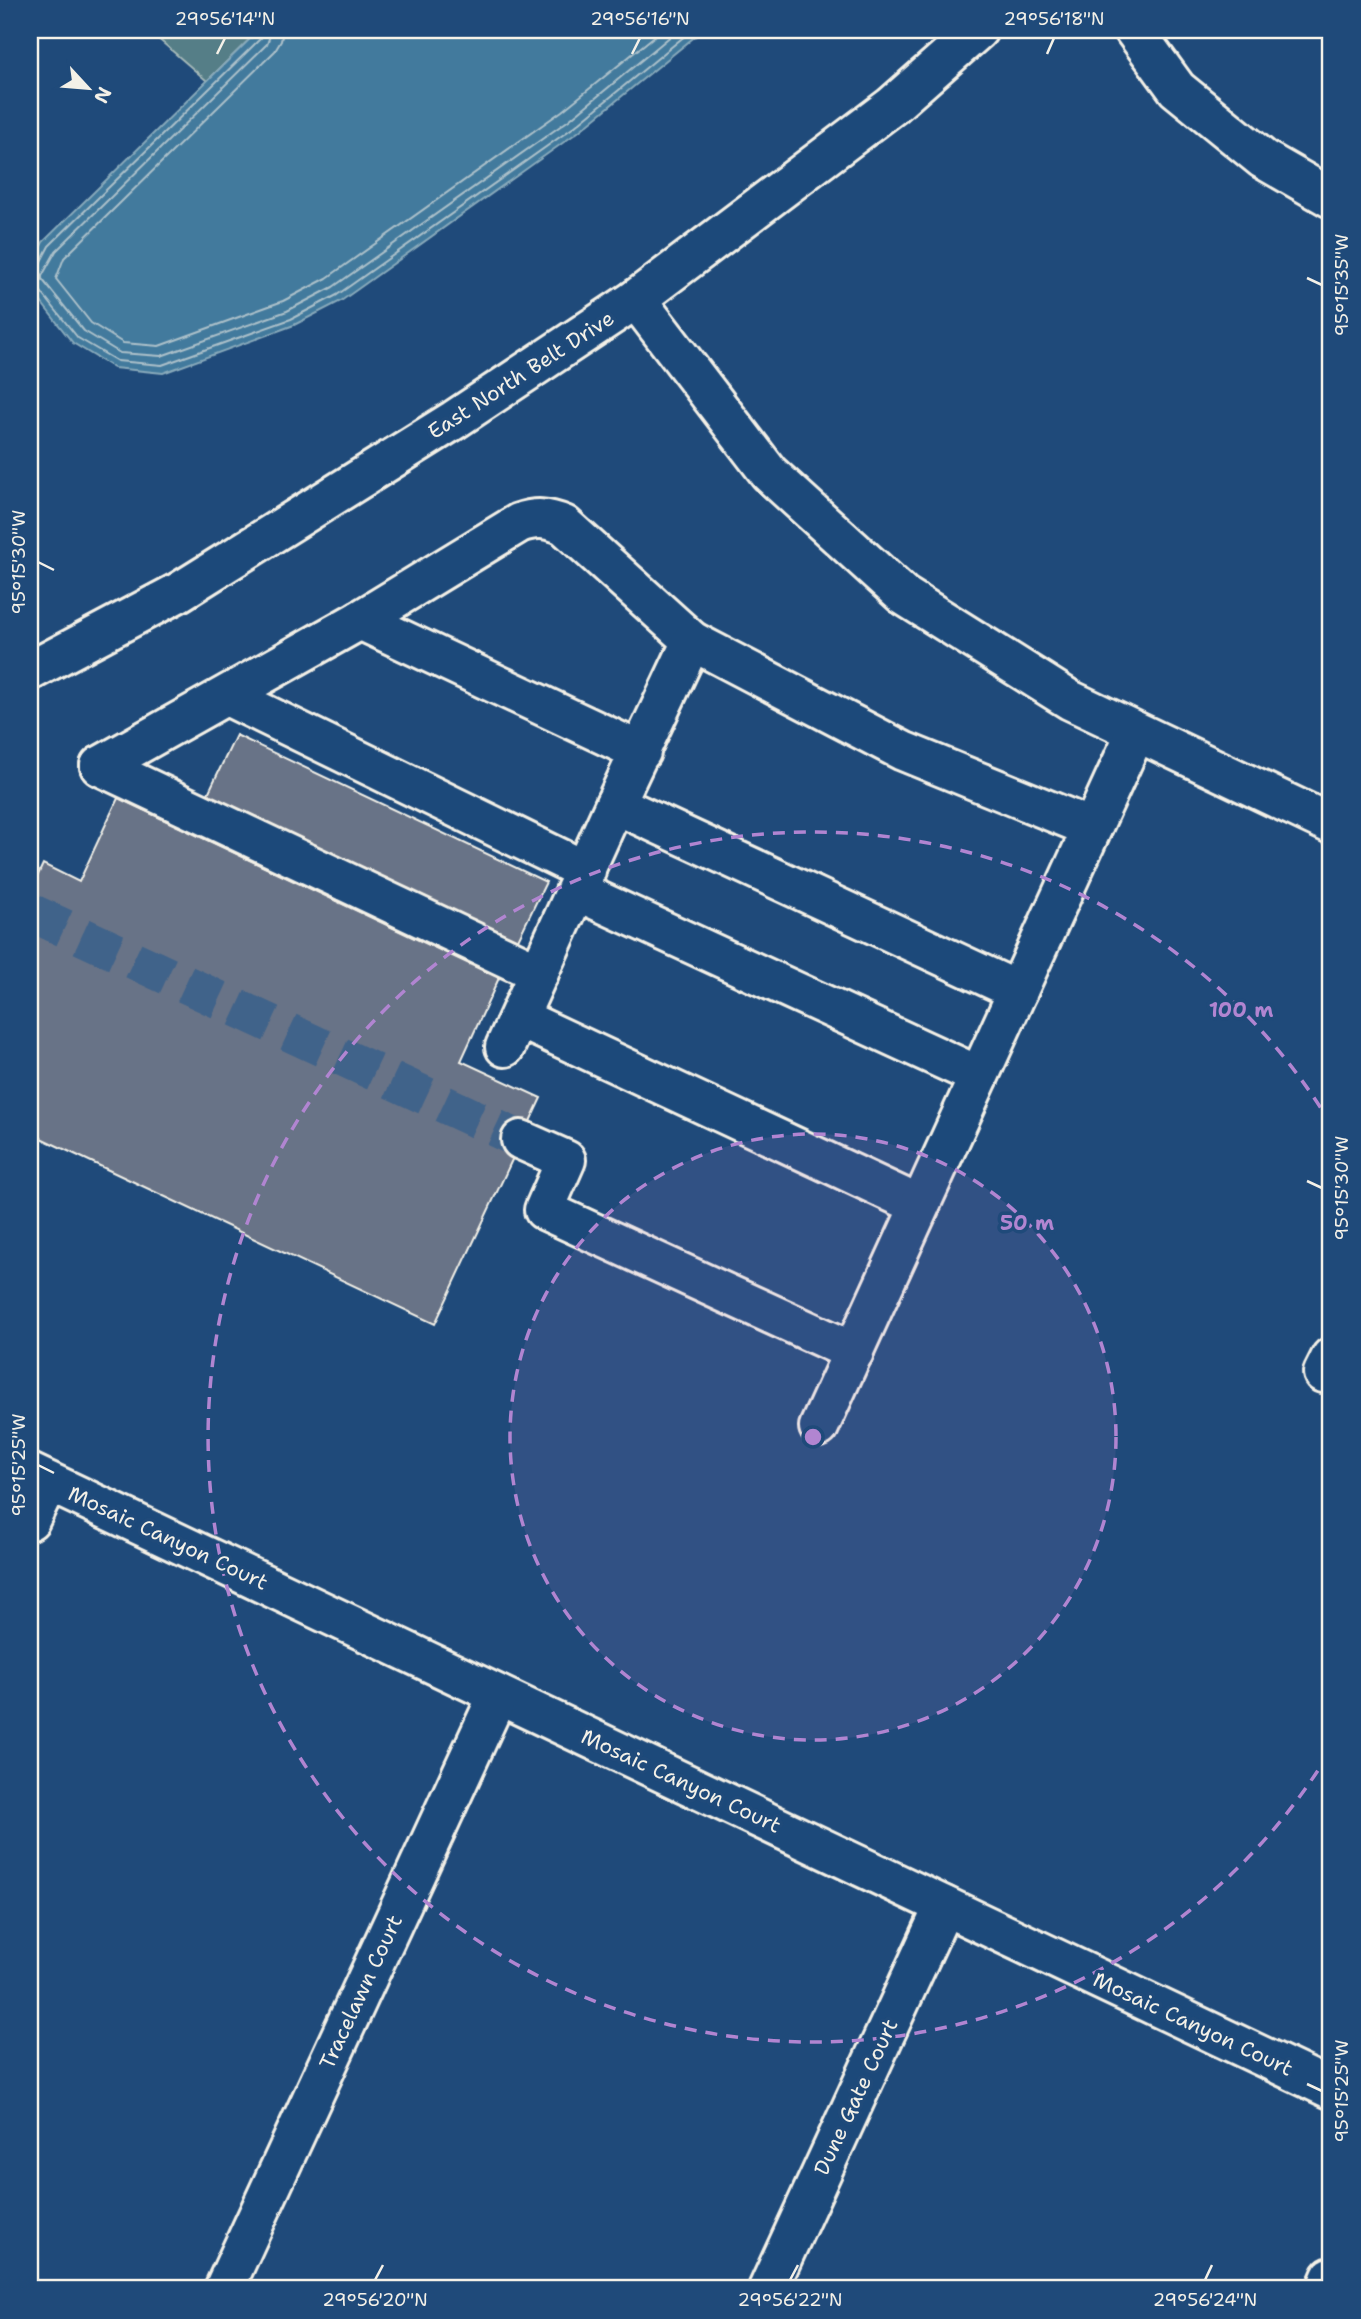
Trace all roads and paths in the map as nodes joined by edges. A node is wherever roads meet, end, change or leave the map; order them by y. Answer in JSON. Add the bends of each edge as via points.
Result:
{"nodes":[{"id":1,"x":978,"y":30,"type":"edge"},
{"id":2,"x":1134,"y":30,"type":"edge"},
{"id":3,"x":1331,"y":198,"type":"edge"},
{"id":4,"x":636,"y":299,"type":"junction"},
{"id":5,"x":360,"y":620,"type":"junction"},
{"id":6,"x":692,"y":641,"type":"junction"},
{"id":7,"x":30,"y":671,"type":"edge"},
{"id":8,"x":227,"y":696,"type":"junction"},
{"id":9,"x":1136,"y":732,"type":"junction"},
{"id":10,"x":641,"y":752,"type":"junction"},
{"id":11,"x":615,"y":804,"type":"junction"},
{"id":12,"x":1328,"y":812,"type":"edge"},
{"id":13,"x":1092,"y":828,"type":"junction"},
{"id":14,"x":582,"y":881,"type":"junction"},
{"id":15,"x":539,"y":974,"type":"junction"},
{"id":16,"x":1018,"y":991,"type":"junction"},
{"id":17,"x":979,"y":1076,"type":"junction"},
{"id":18,"x":521,"y":1140,"type":"tunnel mouth"},
{"id":19,"x":919,"y":1205,"type":"junction"},
{"id":20,"x":854,"y":1352,"type":"junction"},
{"id":21,"x":819,"y":1427,"type":"dead end"},
{"id":22,"x":39,"y":1477,"type":"edge"},
{"id":23,"x":30,"y":1520,"type":"edge"},
{"id":24,"x":498,"y":1695,"type":"junction"},
{"id":25,"x":944,"y":1906,"type":"junction"},
{"id":26,"x":1331,"y":2089,"type":"edge"},
{"id":27,"x":1331,"y":2277,"type":"edge"},
{"id":28,"x":223,"y":2289,"type":"edge"},
{"id":29,"x":768,"y":2289,"type":"edge"},
{"id":30,"x":1326,"y":2289,"type":"edge"}],
"edges":[{"from":1,"to":4,"type":"street","name":"East North Belt Drive","via":[[892,106]]},
{"from":2,"to":3,"type":"street","via":[[1177,89],[1263,159]]},
{"from":4,"to":7,"type":"street","name":"East North Belt Drive","via":[[454,420],[179,592]]},
{"from":4,"to":9,"type":"street","via":[[769,473],[903,594],[1070,700]]},
{"from":5,"to":6,"type":"street","via":[[519,523],[540,518],[564,525]]},
{"from":5,"to":8,"type":"street"},
{"from":5,"to":10,"type":"street"},
{"from":6,"to":10,"type":"street"},
{"from":6,"to":13,"type":"street","via":[[903,751]]},
{"from":8,"to":14,"type":"street"},
{"from":8,"to":15,"type":"street","via":[[100,766]]},
{"from":9,"to":12,"type":"street"},
{"from":9,"to":13,"type":"street"},
{"from":10,"to":11,"type":"street"},
{"from":11,"to":14,"type":"street"},
{"from":11,"to":16,"type":"street"},
{"from":13,"to":16,"type":"street"},
{"from":14,"to":15,"type":"street"},
{"from":14,"to":17,"type":"street"},
{"from":15,"to":19,"type":"street","via":[[512,1033]]},
{"from":16,"to":17,"type":"street"},
{"from":17,"to":19,"type":"street"},
{"from":18,"to":20,"type":"street","via":[[566,1160],[544,1210]]},
{"from":19,"to":20,"type":"street"},
{"from":20,"to":21,"type":"street"},
{"from":22,"to":23,"type":"street"},
{"from":22,"to":24,"type":"street","name":"Mosaic Canyon Court"},
{"from":24,"to":25,"type":"street","name":"Mosaic Canyon Court"},
{"from":24,"to":28,"type":"street","name":"Tracelawn Court"},
{"from":25,"to":26,"type":"street","name":"Mosaic Canyon Court"},
{"from":25,"to":29,"type":"street","name":"Dune Gate Court"},
{"from":27,"to":30,"type":"street"}]}
